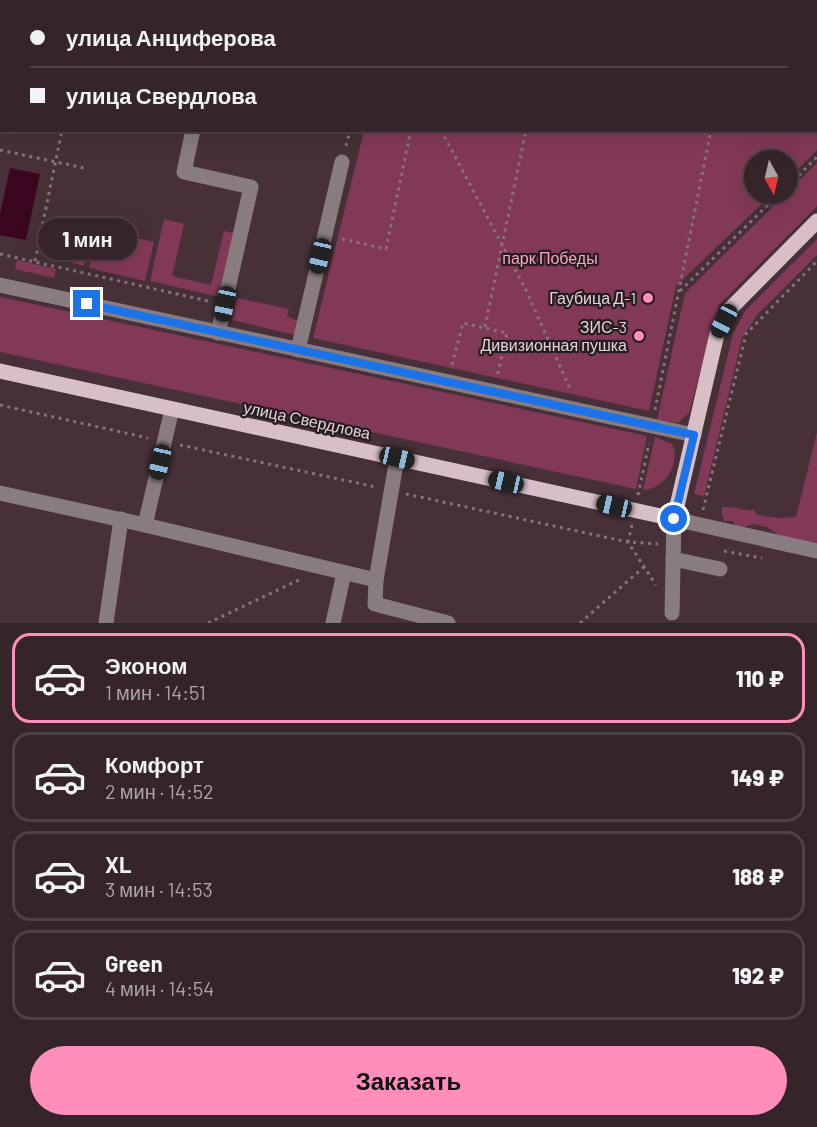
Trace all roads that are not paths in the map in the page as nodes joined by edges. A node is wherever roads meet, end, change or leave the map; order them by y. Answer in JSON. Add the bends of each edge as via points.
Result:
{"nodes":[{"id":1,"x":193,"y":132,"type":"edge"},
{"id":2,"x":342,"y":162,"type":"dead end"},
{"id":3,"x":817,"y":221,"type":"edge"},
{"id":4,"x":0,"y":285,"type":"edge"},
{"id":5,"x":218,"y":333,"type":"junction"},
{"id":6,"x":298,"y":350,"type":"junction"},
{"id":7,"x":0,"y":371,"type":"edge"},
{"id":8,"x":172,"y":408,"type":"junction"},
{"id":9,"x":694,"y":435,"type":"junction"},
{"id":10,"x":397,"y":458,"type":"junction"},
{"id":11,"x":0,"y":493,"type":"edge"},
{"id":12,"x":122,"y":519,"type":"junction"},
{"id":13,"x":674,"y":519,"type":"junction"},
{"id":14,"x":145,"y":525,"type":"junction"},
{"id":15,"x":817,"y":550,"type":"edge"},
{"id":16,"x":673,"y":559,"type":"junction"},
{"id":17,"x":720,"y":569,"type":"dead end"},
{"id":18,"x":344,"y":573,"type":"junction"},
{"id":19,"x":376,"y":580,"type":"junction"},
{"id":20,"x":672,"y":612,"type":"road end"},
{"id":21,"x":106,"y":623,"type":"edge"},
{"id":22,"x":333,"y":623,"type":"edge"},
{"id":23,"x":448,"y":623,"type":"edge"}],
"edges":[{"from":1,"to":5,"type":"street","via":[[184,172],[251,187]]},
{"from":2,"to":6,"type":"street"},
{"from":3,"to":9,"type":"main road","via":[[731,308],[717,334]]},
{"from":4,"to":5,"type":"street"},
{"from":5,"to":6,"type":"street"},
{"from":6,"to":9,"type":"street"},
{"from":7,"to":8,"type":"main road","name":"улица Свердлова"},
{"from":8,"to":10,"type":"main road","name":"улица Свердлова"},
{"from":8,"to":14,"type":"street"},
{"from":9,"to":13,"type":"main road"},
{"from":10,"to":13,"type":"main road","name":"улица Свердлова"},
{"from":10,"to":19,"type":"street"},
{"from":11,"to":12,"type":"street"},
{"from":12,"to":14,"type":"street"},
{"from":12,"to":21,"type":"street"},
{"from":13,"to":15,"type":"street","name":"улица Свердлова"},
{"from":13,"to":16,"type":"street"},
{"from":14,"to":18,"type":"street"},
{"from":16,"to":17,"type":"street"},
{"from":16,"to":20,"type":"street"},
{"from":18,"to":19,"type":"street"},
{"from":18,"to":22,"type":"street"},
{"from":19,"to":23,"type":"street","via":[[375,604]]}]}
